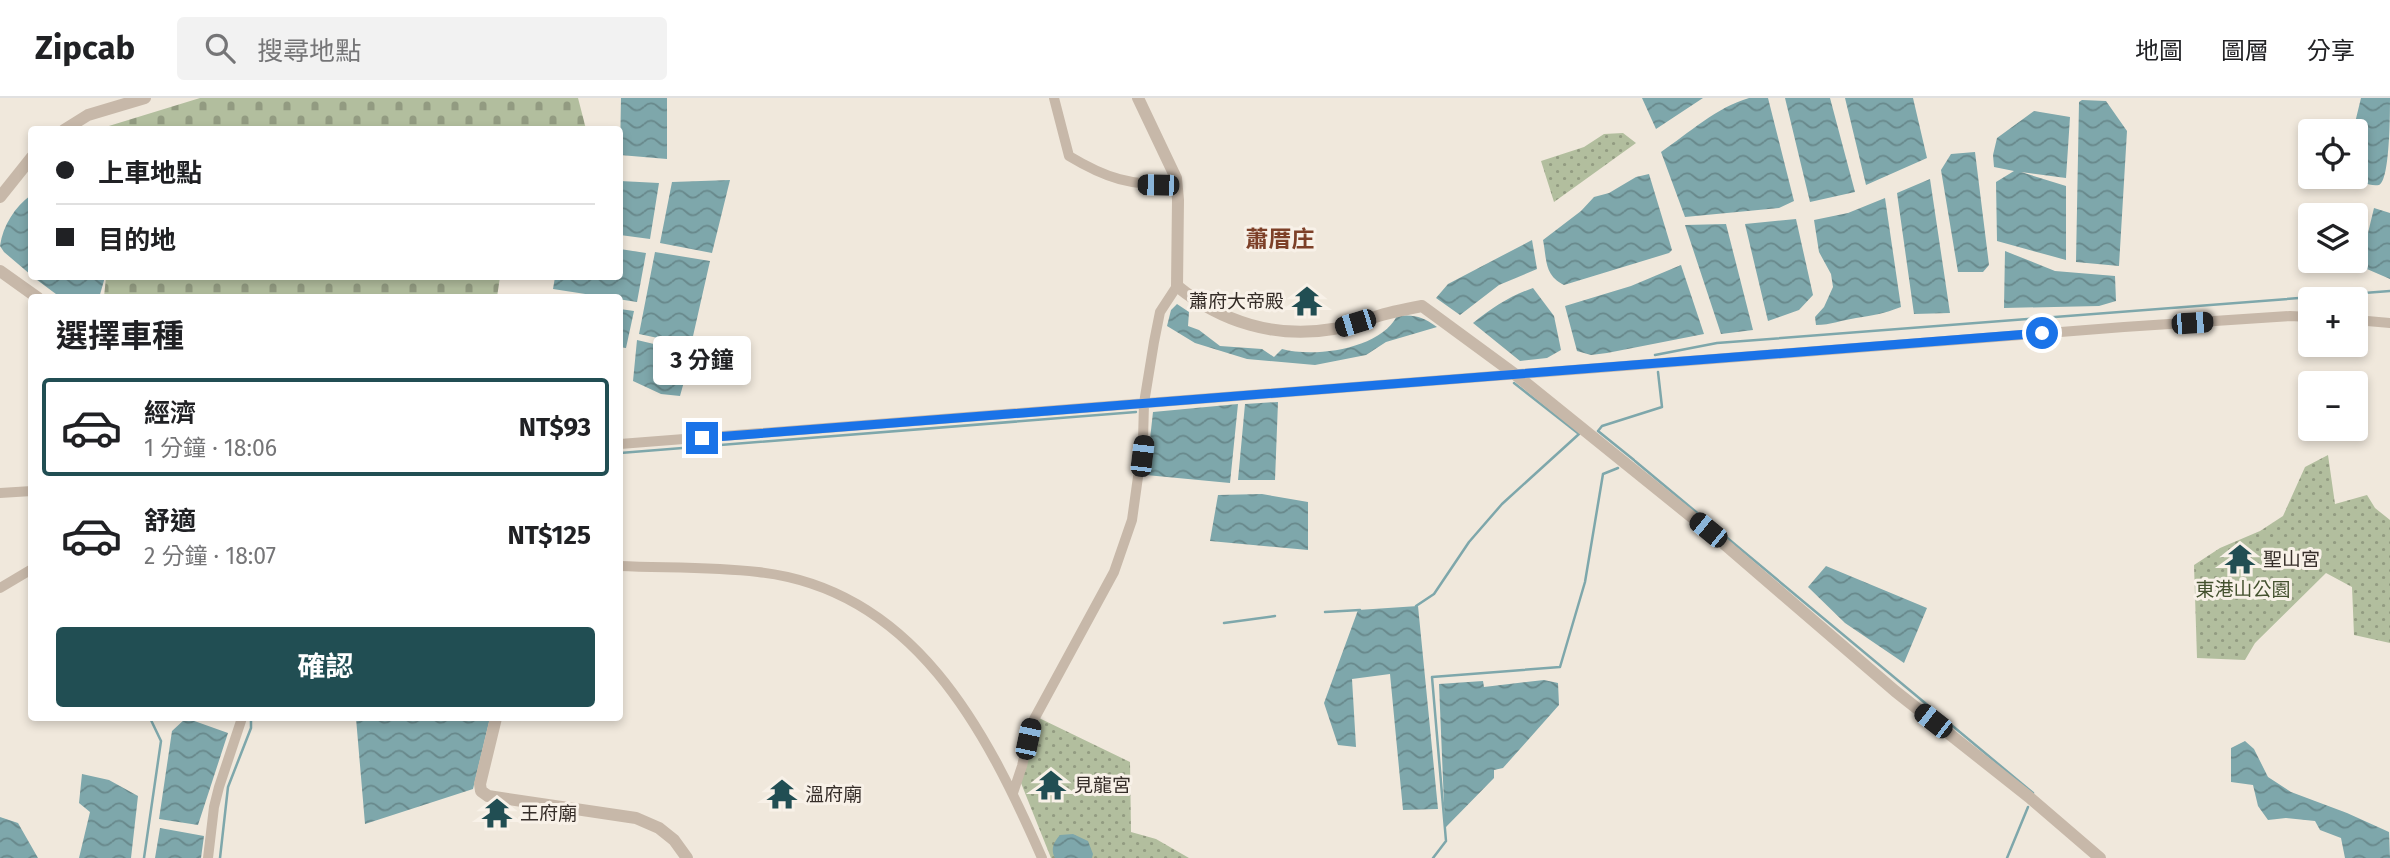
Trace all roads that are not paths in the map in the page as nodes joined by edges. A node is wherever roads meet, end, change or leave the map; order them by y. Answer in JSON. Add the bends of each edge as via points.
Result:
{"nodes":[{"id":1,"x":145,"y":98,"type":"edge"},
{"id":2,"x":1054,"y":98,"type":"edge"},
{"id":3,"x":1139,"y":98,"type":"edge"},
{"id":4,"x":71,"y":126,"type":"edge"},
{"id":5,"x":28,"y":162,"type":"edge"},
{"id":6,"x":1175,"y":185,"type":"junction"},
{"id":7,"x":0,"y":197,"type":"edge"},
{"id":8,"x":0,"y":271,"type":"edge"},
{"id":9,"x":1177,"y":286,"type":"junction"},
{"id":10,"x":32,"y":294,"type":"edge"},
{"id":11,"x":2298,"y":317,"type":"edge"},
{"id":12,"x":2368,"y":321,"type":"edge"},
{"id":13,"x":2390,"y":323,"type":"edge"},
{"id":14,"x":1516,"y":375,"type":"junction"},
{"id":15,"x":1144,"y":403,"type":"junction"},
{"id":16,"x":623,"y":444,"type":"edge"},
{"id":17,"x":28,"y":491,"type":"edge"},
{"id":18,"x":0,"y":493,"type":"edge"},
{"id":19,"x":623,"y":566,"type":"edge"},
{"id":20,"x":28,"y":571,"type":"edge"},
{"id":21,"x":0,"y":588,"type":"edge"},
{"id":22,"x":241,"y":721,"type":"edge"},
{"id":23,"x":495,"y":721,"type":"edge"},
{"id":24,"x":1013,"y":793,"type":"junction"},
{"id":25,"x":208,"y":858,"type":"edge"},
{"id":26,"x":687,"y":858,"type":"edge"},
{"id":27,"x":1042,"y":858,"type":"edge"},
{"id":28,"x":2100,"y":858,"type":"edge"}],
"edges":[{"from":1,"to":4,"type":"street"},
{"from":2,"to":6,"type":"street","via":[[1069,156],[1115,179]]},
{"from":3,"to":6,"type":"street","via":[[1176,178]]},
{"from":5,"to":7,"type":"street"},
{"from":6,"to":9,"type":"street"},
{"from":8,"to":10,"type":"street"},
{"from":9,"to":14,"type":"street","via":[[1227,318],[1258,329],[1292,332],[1334,329],[1422,306]]},
{"from":9,"to":15,"type":"street","via":[[1160,312]]},
{"from":11,"to":14,"type":"street"},
{"from":12,"to":13,"type":"street"},
{"from":14,"to":15,"type":"street"},
{"from":14,"to":28,"type":"street"},
{"from":15,"to":16,"type":"street"},
{"from":15,"to":24,"type":"street","via":[[1132,520],[1114,572],[1032,723]]},
{"from":17,"to":18,"type":"street"},
{"from":19,"to":24,"type":"street","via":[[759,572],[807,583],[850,600],[888,624],[946,682]]},
{"from":20,"to":21,"type":"street"},
{"from":22,"to":25,"type":"street","via":[[216,797]]},
{"from":23,"to":26,"type":"street","via":[[481,791],[488,796],[636,818],[659,828]]},
{"from":24,"to":27,"type":"street"}]}
